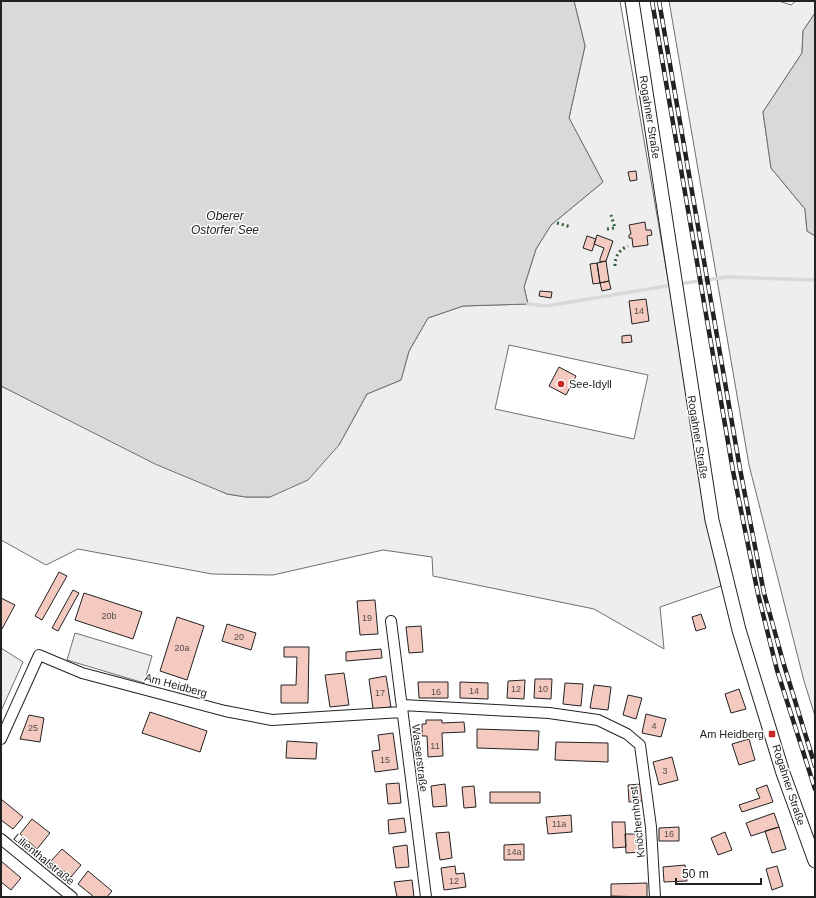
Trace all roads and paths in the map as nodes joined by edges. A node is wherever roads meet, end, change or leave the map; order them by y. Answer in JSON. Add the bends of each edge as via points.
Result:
{"nodes":[{"id":1,"x":632,"y":1,"type":"edge"},
{"id":2,"x":391,"y":621,"type":"dead end"},
{"id":3,"x":402,"y":709,"type":"junction"},
{"id":4,"x":1,"y":739,"type":"edge"},
{"id":5,"x":640,"y":744,"type":"joint"},
{"id":6,"x":1,"y":839,"type":"edge"},
{"id":7,"x":815,"y":861,"type":"edge"},
{"id":8,"x":72,"y":897,"type":"edge"},
{"id":9,"x":426,"y":897,"type":"edge"},
{"id":10,"x":656,"y":897,"type":"edge"}],
"edges":[{"from":1,"to":7,"type":"street","name":"Rogahner Straße","via":[[712,520],[739,630],[783,773]]},
{"from":2,"to":3,"type":"street","name":"Wasserstraße"},
{"from":3,"to":4,"type":"street","name":"Am Heidberg","via":[[272,720],[224,711],[82,672],[39,655]]},
{"from":3,"to":5,"type":"street","name":"Am Heidberg","via":[[548,713],[598,720],[627,734]]},
{"from":3,"to":9,"type":"street","name":"Wasserstraße"},
{"from":5,"to":10,"type":"street","name":"Knöchernhorst","via":[[651,827]]},
{"from":6,"to":8,"type":"street","name":"Lilienthalstraße"}]}
